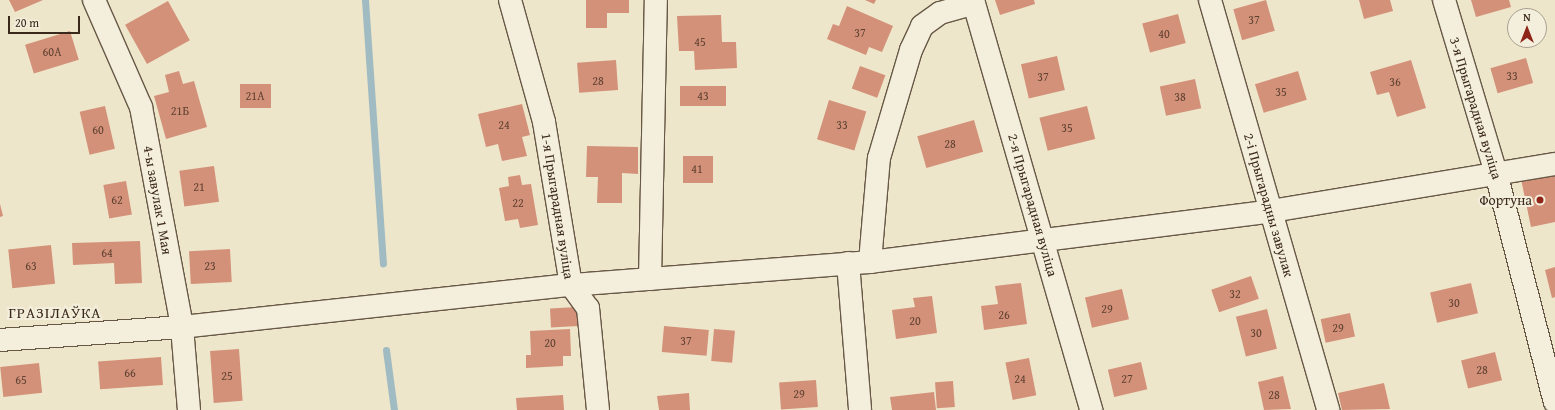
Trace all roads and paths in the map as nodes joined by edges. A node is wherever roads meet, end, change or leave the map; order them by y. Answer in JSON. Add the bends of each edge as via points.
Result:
{"nodes":[{"id":1,"x":94,"y":0,"type":"edge"},
{"id":2,"x":510,"y":0,"type":"edge"},
{"id":3,"x":656,"y":0,"type":"edge"},
{"id":4,"x":1210,"y":0,"type":"edge"},
{"id":5,"x":1444,"y":0,"type":"edge"},
{"id":6,"x":973,"y":2,"type":"edge"},
{"id":7,"x":1555,"y":164,"type":"edge"},
{"id":8,"x":1496,"y":173,"type":"junction"},
{"id":9,"x":1271,"y":211,"type":"junction"},
{"id":10,"x":1044,"y":242,"type":"junction"},
{"id":11,"x":870,"y":262,"type":"junction"},
{"id":12,"x":848,"y":263,"type":"junction"},
{"id":13,"x":650,"y":279,"type":"junction"},
{"id":14,"x":571,"y":285,"type":"junction"},
{"id":15,"x":182,"y":327,"type":"junction"},
{"id":16,"x":0,"y":340,"type":"edge"},
{"id":17,"x":1555,"y":402,"type":"edge"},
{"id":18,"x":189,"y":410,"type":"edge"},
{"id":19,"x":598,"y":410,"type":"edge"},
{"id":20,"x":860,"y":410,"type":"edge"},
{"id":21,"x":1091,"y":410,"type":"edge"},
{"id":22,"x":1328,"y":410,"type":"edge"}],
"edges":[{"from":1,"to":15,"type":"street","name":"4-ы завулак 1 Мая","via":[[141,107]]},
{"from":2,"to":14,"type":"street","name":"1-я Прыгарадная вуліца","via":[[544,122]]},
{"from":3,"to":13,"type":"street"},
{"from":4,"to":9,"type":"street","name":"2-і Прыгарадны завулак"},
{"from":5,"to":8,"type":"street","name":"3-я Прыгарадная вуліца"},
{"from":6,"to":10,"type":"street","name":"2-я Прыгарадная вуліца"},
{"from":6,"to":11,"type":"street","via":[[940,14],[922,26],[911,50],[879,158]]},
{"from":7,"to":8,"type":"street"},
{"from":8,"to":9,"type":"street"},
{"from":8,"to":17,"type":"street","name":"3-я Прыгарадная вуліца"},
{"from":9,"to":10,"type":"street"},
{"from":9,"to":22,"type":"street","name":"2-і Прыгарадны завулак"},
{"from":10,"to":11,"type":"street"},
{"from":10,"to":21,"type":"street","name":"2-я Прыгарадная вуліца"},
{"from":11,"to":12,"type":"street"},
{"from":12,"to":13,"type":"street"},
{"from":12,"to":20,"type":"street"},
{"from":13,"to":14,"type":"street"},
{"from":14,"to":15,"type":"street"},
{"from":14,"to":19,"type":"street","name":"1-я Прыгарадная вуліца","via":[[588,308]]},
{"from":15,"to":16,"type":"street"},
{"from":15,"to":18,"type":"street","name":"4-ы завулак 1 Мая"}]}
